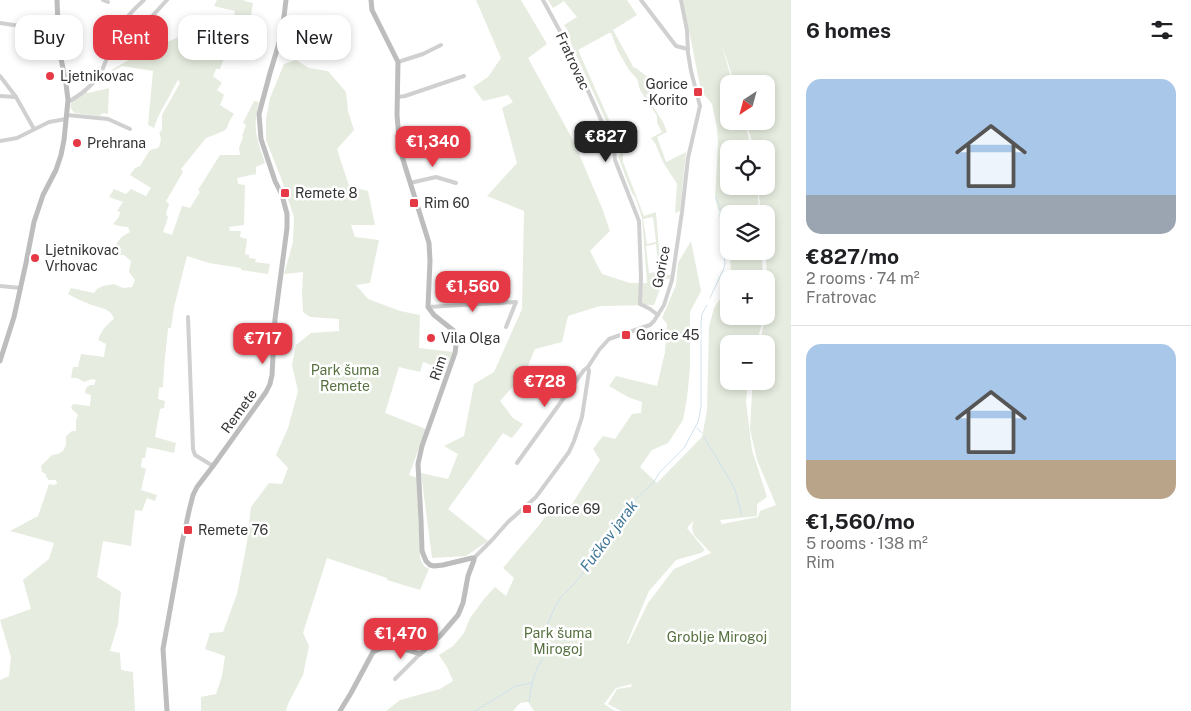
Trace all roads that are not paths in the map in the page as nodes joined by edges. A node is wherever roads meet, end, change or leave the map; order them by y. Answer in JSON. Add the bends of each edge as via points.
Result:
{"nodes":[{"id":1,"x":57,"y":0,"type":"edge"},
{"id":2,"x":103,"y":0,"type":"edge"},
{"id":3,"x":144,"y":0,"type":"edge"},
{"id":4,"x":167,"y":0,"type":"edge"},
{"id":5,"x":286,"y":0,"type":"edge"},
{"id":6,"x":371,"y":0,"type":"edge"},
{"id":7,"x":543,"y":0,"type":"edge"},
{"id":8,"x":641,"y":0,"type":"edge"},
{"id":9,"x":682,"y":0,"type":"edge"},
{"id":10,"x":108,"y":2,"type":"dead end"},
{"id":11,"x":58,"y":15,"type":"edge"},
{"id":12,"x":129,"y":15,"type":"edge"},
{"id":13,"x":153,"y":15,"type":"edge"},
{"id":14,"x":0,"y":23,"type":"edge"},
{"id":15,"x":15,"y":25,"type":"edge"},
{"id":16,"x":441,"y":45,"type":"dead end"},
{"id":17,"x":688,"y":49,"type":"junction"},
{"id":18,"x":61,"y":60,"type":"edge"},
{"id":19,"x":106,"y":60,"type":"edge"},
{"id":20,"x":398,"y":62,"type":"junction"},
{"id":21,"x":0,"y":76,"type":"edge"},
{"id":22,"x":464,"y":76,"type":"dead end"},
{"id":23,"x":0,"y":96,"type":"edge"},
{"id":24,"x":16,"y":96,"type":"junction"},
{"id":25,"x":398,"y":97,"type":"junction"},
{"id":26,"x":68,"y":102,"type":"junction"},
{"id":27,"x":66,"y":117,"type":"junction"},
{"id":28,"x":130,"y":128,"type":"dead end"},
{"id":29,"x":34,"y":129,"type":"junction"},
{"id":30,"x":0,"y":141,"type":"edge"},
{"id":31,"x":410,"y":183,"type":"junction"},
{"id":32,"x":456,"y":183,"type":"dead end"},
{"id":33,"x":0,"y":286,"type":"edge"},
{"id":34,"x":20,"y":288,"type":"junction"},
{"id":35,"x":428,"y":307,"type":"junction"},
{"id":36,"x":658,"y":314,"type":"junction"},
{"id":37,"x":188,"y":317,"type":"dead end"},
{"id":38,"x":506,"y":327,"type":"dead end"},
{"id":39,"x":0,"y":361,"type":"edge"},
{"id":40,"x":588,"y":367,"type":"junction"},
{"id":41,"x":517,"y":463,"type":"dead end"},
{"id":42,"x":213,"y":466,"type":"junction"},
{"id":43,"x":474,"y":558,"type":"junction"},
{"id":44,"x":373,"y":623,"type":"dead end"},
{"id":45,"x":373,"y":652,"type":"junction"},
{"id":46,"x":420,"y":654,"type":"junction"},
{"id":47,"x":395,"y":680,"type":"dead end"},
{"id":48,"x":167,"y":711,"type":"edge"},
{"id":49,"x":340,"y":711,"type":"edge"}],
"edges":[{"from":1,"to":11,"type":"street"},
{"from":2,"to":10,"type":"street"},
{"from":3,"to":12,"type":"street"},
{"from":4,"to":13,"type":"street"},
{"from":5,"to":42,"type":"street","name":"Remete","via":[[282,33],[260,114],[261,139],[282,195],[288,228],[275,320],[272,375],[266,392]]},
{"from":6,"to":20,"type":"street","via":[[372,10]]},
{"from":7,"to":36,"type":"street","name":"Fratrovac","via":[[568,46],[614,149],[615,160],[639,221],[640,304]]},
{"from":8,"to":17,"type":"street","via":[[676,46]]},
{"from":9,"to":17,"type":"street","name":"Gorice"},
{"from":14,"to":15,"type":"street"},
{"from":16,"to":20,"type":"street"},
{"from":17,"to":36,"type":"street","name":"Gorice","via":[[690,71],[700,106],[688,158],[672,280]]},
{"from":18,"to":26,"type":"street"},
{"from":19,"to":26,"type":"street","via":[[93,83]]},
{"from":20,"to":25,"type":"street"},
{"from":21,"to":24,"type":"street"},
{"from":22,"to":25,"type":"street"},
{"from":23,"to":24,"type":"street"},
{"from":24,"to":29,"type":"street"},
{"from":25,"to":31,"type":"street","via":[[400,150]]},
{"from":26,"to":27,"type":"street"},
{"from":27,"to":28,"type":"street","via":[[108,118]]},
{"from":27,"to":29,"type":"street"},
{"from":27,"to":34,"type":"street","via":[[61,155],[34,222]]},
{"from":29,"to":30,"type":"street","via":[[14,139]]},
{"from":31,"to":32,"type":"street","via":[[436,177]]},
{"from":31,"to":35,"type":"street","via":[[429,242]]},
{"from":33,"to":34,"type":"street"},
{"from":34,"to":39,"type":"street"},
{"from":35,"to":38,"type":"street","via":[[516,302]]},
{"from":35,"to":43,"type":"street","name":"Rim","via":[[454,331],[457,343],[418,464],[422,551],[426,562],[434,566]]},
{"from":36,"to":40,"type":"street","name":"Gorice","via":[[650,324],[609,339]]},
{"from":37,"to":42,"type":"street","via":[[193,449],[195,456]]},
{"from":40,"to":41,"type":"street"},
{"from":40,"to":43,"type":"street","name":"Gorice","via":[[582,417],[569,452],[536,497]]},
{"from":42,"to":48,"type":"street","name":"Remete","via":[[197,487],[188,511],[163,649]]},
{"from":43,"to":46,"type":"street","name":"Gorice","via":[[458,615]]},
{"from":44,"to":45,"type":"street","via":[[376,637]]},
{"from":45,"to":46,"type":"street","via":[[394,647]]},
{"from":45,"to":49,"type":"street"},
{"from":46,"to":47,"type":"street","name":"Gorice"}]}
